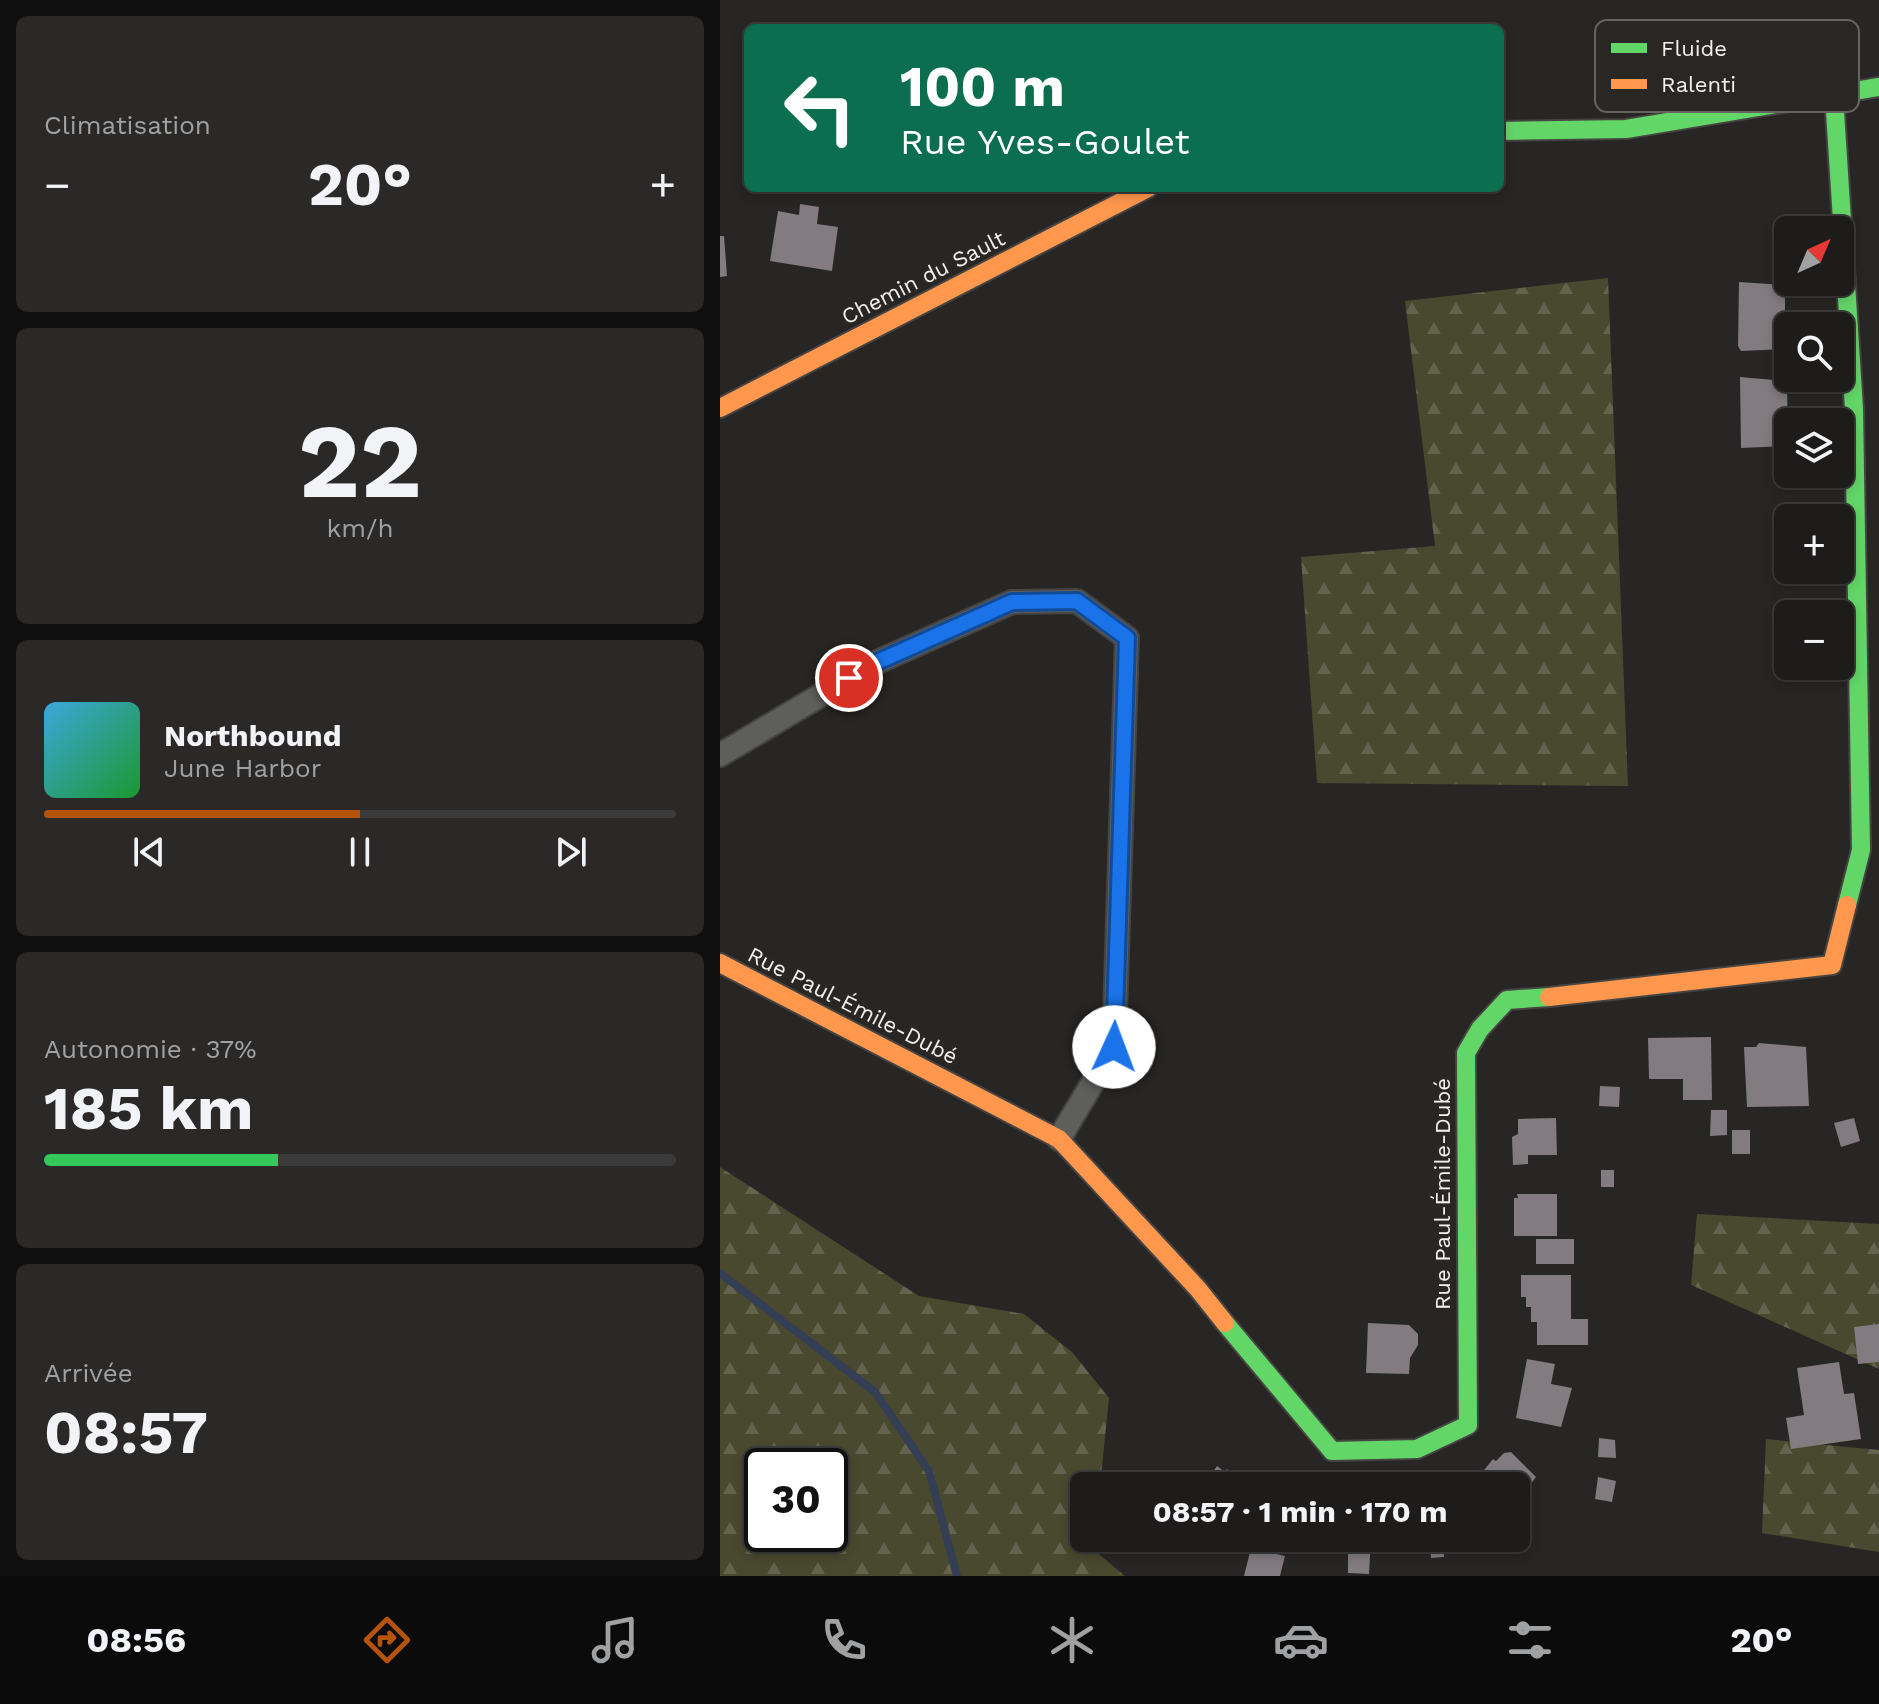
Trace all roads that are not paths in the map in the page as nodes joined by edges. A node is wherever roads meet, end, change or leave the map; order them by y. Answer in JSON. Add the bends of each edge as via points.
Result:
{"nodes":[{"id":1,"x":1879,"y":87,"type":"edge"},
{"id":2,"x":1859,"y":91,"type":"edge"},
{"id":3,"x":1730,"y":112,"type":"edge"},
{"id":4,"x":1835,"y":112,"type":"edge"},
{"id":5,"x":1504,"y":131,"type":"edge"},
{"id":6,"x":1140,"y":192,"type":"edge"},
{"id":7,"x":720,"y":408,"type":"edge"},
{"id":8,"x":1868,"y":555,"type":"edge"},
{"id":9,"x":720,"y":755,"type":"edge"},
{"id":10,"x":720,"y":963,"type":"edge"},
{"id":11,"x":1059,"y":1139,"type":"junction"}],
"edges":[{"from":1,"to":2,"type":"street"},
{"from":3,"to":5,"type":"street","via":[[1626,129]]},
{"from":4,"to":8,"type":"street","name":"Rue Paul-Émile-Dubé"},
{"from":6,"to":7,"type":"street","name":"Chemin du Sault"},
{"from":8,"to":11,"type":"street","name":"Rue Paul-Émile-Dubé","via":[[1861,850],[1832,965],[1507,1000],[1466,1053],[1468,1425],[1417,1449],[1332,1451],[1198,1289]]},
{"from":9,"to":11,"type":"street","via":[[875,663],[1012,602],[1077,601],[1127,638],[1114,1047]]},
{"from":10,"to":11,"type":"street","name":"Rue Paul-Émile-Dubé"}]}
